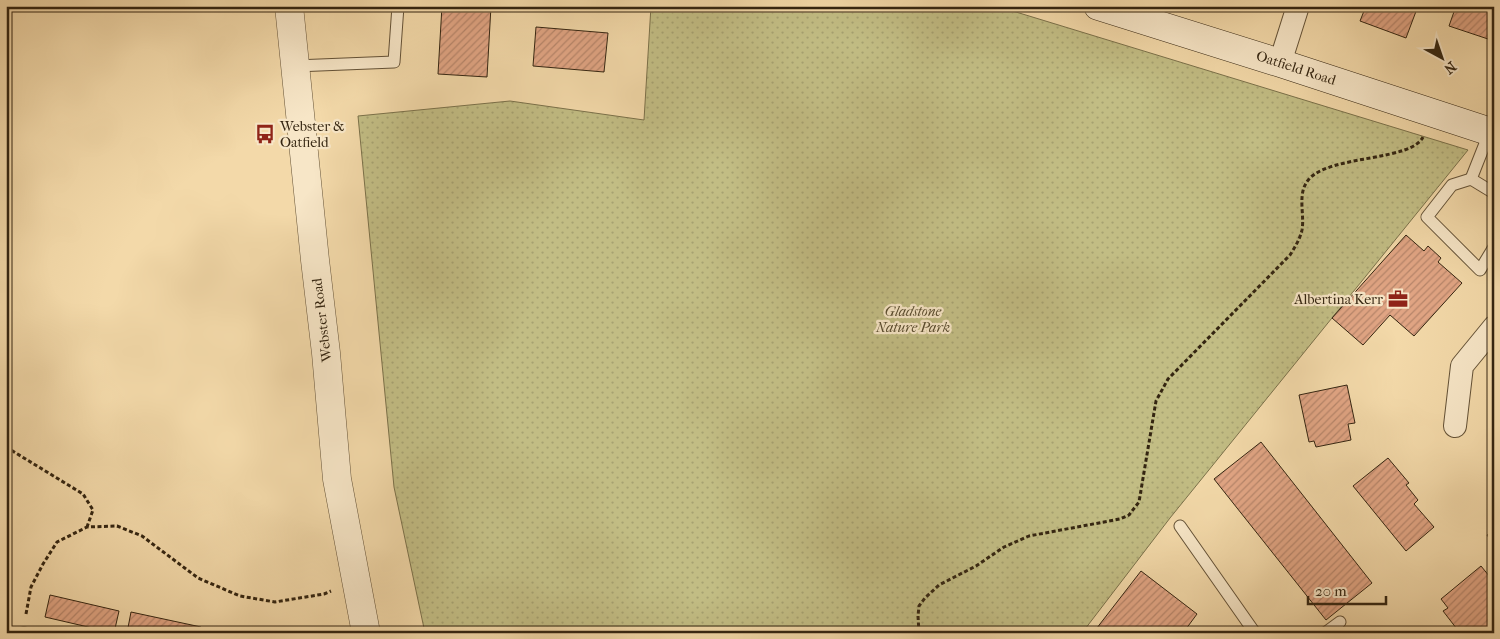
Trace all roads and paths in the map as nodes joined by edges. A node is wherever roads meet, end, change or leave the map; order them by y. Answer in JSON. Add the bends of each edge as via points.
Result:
{"nodes":[{"id":1,"x":289,"y":6,"type":"edge"},
{"id":2,"x":398,"y":6,"type":"edge"},
{"id":3,"x":1098,"y":6,"type":"edge"},
{"id":4,"x":1298,"y":6,"type":"edge"},
{"id":5,"x":1280,"y":63,"type":"junction"},
{"id":6,"x":295,"y":66,"type":"junction"},
{"id":7,"x":1433,"y":113,"type":"junction"},
{"id":8,"x":1492,"y":132,"type":"edge"},
{"id":9,"x":1471,"y":179,"type":"junction"},
{"id":10,"x":1494,"y":193,"type":"edge"},
{"id":11,"x":1494,"y":247,"type":"edge"},
{"id":12,"x":1494,"y":327,"type":"edge"},
{"id":13,"x":1455,"y":426,"type":"dead end"},
{"id":14,"x":6,"y":447,"type":"edge"},
{"id":15,"x":1180,"y":526,"type":"dead end"},
{"id":16,"x":87,"y":528,"type":"junction"},
{"id":17,"x":331,"y":591,"type":"dead end"},
{"id":18,"x":1340,"y":622,"type":"dead end"},
{"id":19,"x":24,"y":633,"type":"edge"},
{"id":20,"x":366,"y":633,"type":"edge"},
{"id":21,"x":919,"y":633,"type":"edge"},
{"id":22,"x":1255,"y":633,"type":"edge"},
{"id":23,"x":1325,"y":633,"type":"edge"}],
"edges":[{"from":1,"to":6,"type":"street","name":"Webster Road"},
{"from":2,"to":6,"type":"lane","via":[[394,62]]},
{"from":3,"to":5,"type":"street","name":"Oatfield Road"},
{"from":4,"to":5,"type":"street"},
{"from":5,"to":7,"type":"street","name":"Oatfield Road"},
{"from":6,"to":20,"type":"street","name":"Webster Road","via":[[338,479]]},
{"from":7,"to":8,"type":"street","name":"Oatfield Road"},
{"from":7,"to":21,"type":"path","via":[[1418,144],[1403,151],[1345,163],[1308,180],[1303,189],[1302,230],[1290,255],[1168,379],[1161,390],[1156,401],[1139,502],[1129,515],[1030,536],[1004,547],[939,585],[928,595],[919,606]]},
{"from":8,"to":9,"type":"lane"},
{"from":9,"to":10,"type":"lane"},
{"from":9,"to":11,"type":"lane","via":[[1452,185],[1427,217],[1480,270]]},
{"from":12,"to":13,"type":"street","via":[[1462,366]]},
{"from":14,"to":16,"type":"path","via":[[83,494],[93,510]]},
{"from":15,"to":22,"type":"lane"},
{"from":16,"to":17,"type":"path","via":[[117,526],[142,536],[198,578],[240,596],[275,602]]},
{"from":16,"to":19,"type":"path","via":[[57,542],[43,564],[31,586]]},
{"from":18,"to":23,"type":"lane"}]}
